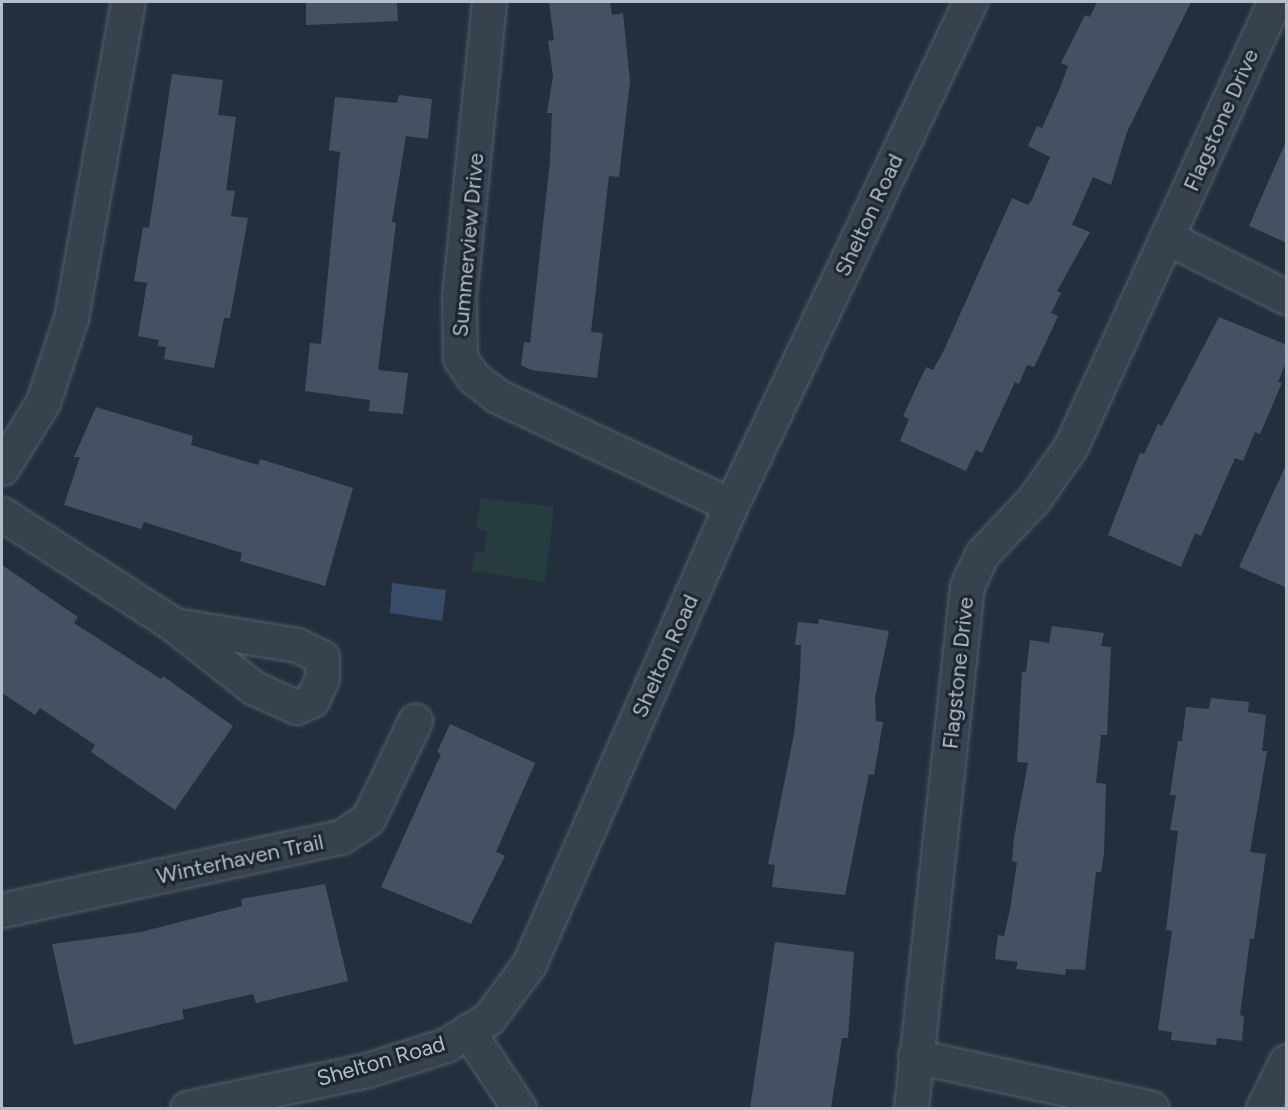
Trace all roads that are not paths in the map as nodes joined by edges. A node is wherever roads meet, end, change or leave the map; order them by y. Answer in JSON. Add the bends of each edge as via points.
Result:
{"nodes":[{"id":1,"x":128,"y":2,"type":"edge"},
{"id":2,"x":489,"y":2,"type":"edge"},
{"id":3,"x":970,"y":2,"type":"edge"},
{"id":4,"x":1274,"y":2,"type":"edge"},
{"id":5,"x":1168,"y":238,"type":"junction"},
{"id":6,"x":1287,"y":297,"type":"edge"},
{"id":7,"x":2,"y":468,"type":"edge"},
{"id":8,"x":731,"y":505,"type":"junction"},
{"id":9,"x":2,"y":514,"type":"edge"},
{"id":10,"x":174,"y":625,"type":"dead end"},
{"id":11,"x":415,"y":721,"type":"dead end"},
{"id":12,"x":2,"y":910,"type":"edge"},
{"id":13,"x":468,"y":1031,"type":"junction"},
{"id":14,"x":915,"y":1056,"type":"junction"},
{"id":15,"x":1287,"y":1060,"type":"edge"},
{"id":16,"x":187,"y":1108,"type":"edge"},
{"id":17,"x":519,"y":1108,"type":"edge"},
{"id":18,"x":911,"y":1108,"type":"edge"},
{"id":19,"x":1151,"y":1108,"type":"edge"},
{"id":20,"x":1263,"y":1108,"type":"edge"}],
"edges":[{"from":1,"to":7,"type":"street","via":[[71,318],[43,402]]},
{"from":2,"to":8,"type":"street","name":"Summerview Drive","via":[[459,296],[460,358],[473,377],[497,396]]},
{"from":3,"to":8,"type":"street","name":"Shelton Road"},
{"from":4,"to":5,"type":"street","name":"Flagstone Drive"},
{"from":5,"to":6,"type":"street"},
{"from":5,"to":14,"type":"street","name":"Flagstone Drive","via":[[1071,446],[1034,499],[982,554],[968,586]]},
{"from":8,"to":13,"type":"street","name":"Shelton Road","via":[[529,964],[489,1018]]},
{"from":9,"to":10,"type":"street"},
{"from":11,"to":12,"type":"street","name":"Winterhaven Trail","via":[[368,819],[341,837]]},
{"from":13,"to":16,"type":"street","name":"Shelton Road","via":[[446,1045],[368,1070]]},
{"from":13,"to":17,"type":"street"},
{"from":14,"to":18,"type":"street","name":"Flagstone Drive"},
{"from":14,"to":19,"type":"street"},
{"from":15,"to":20,"type":"street"}]}
